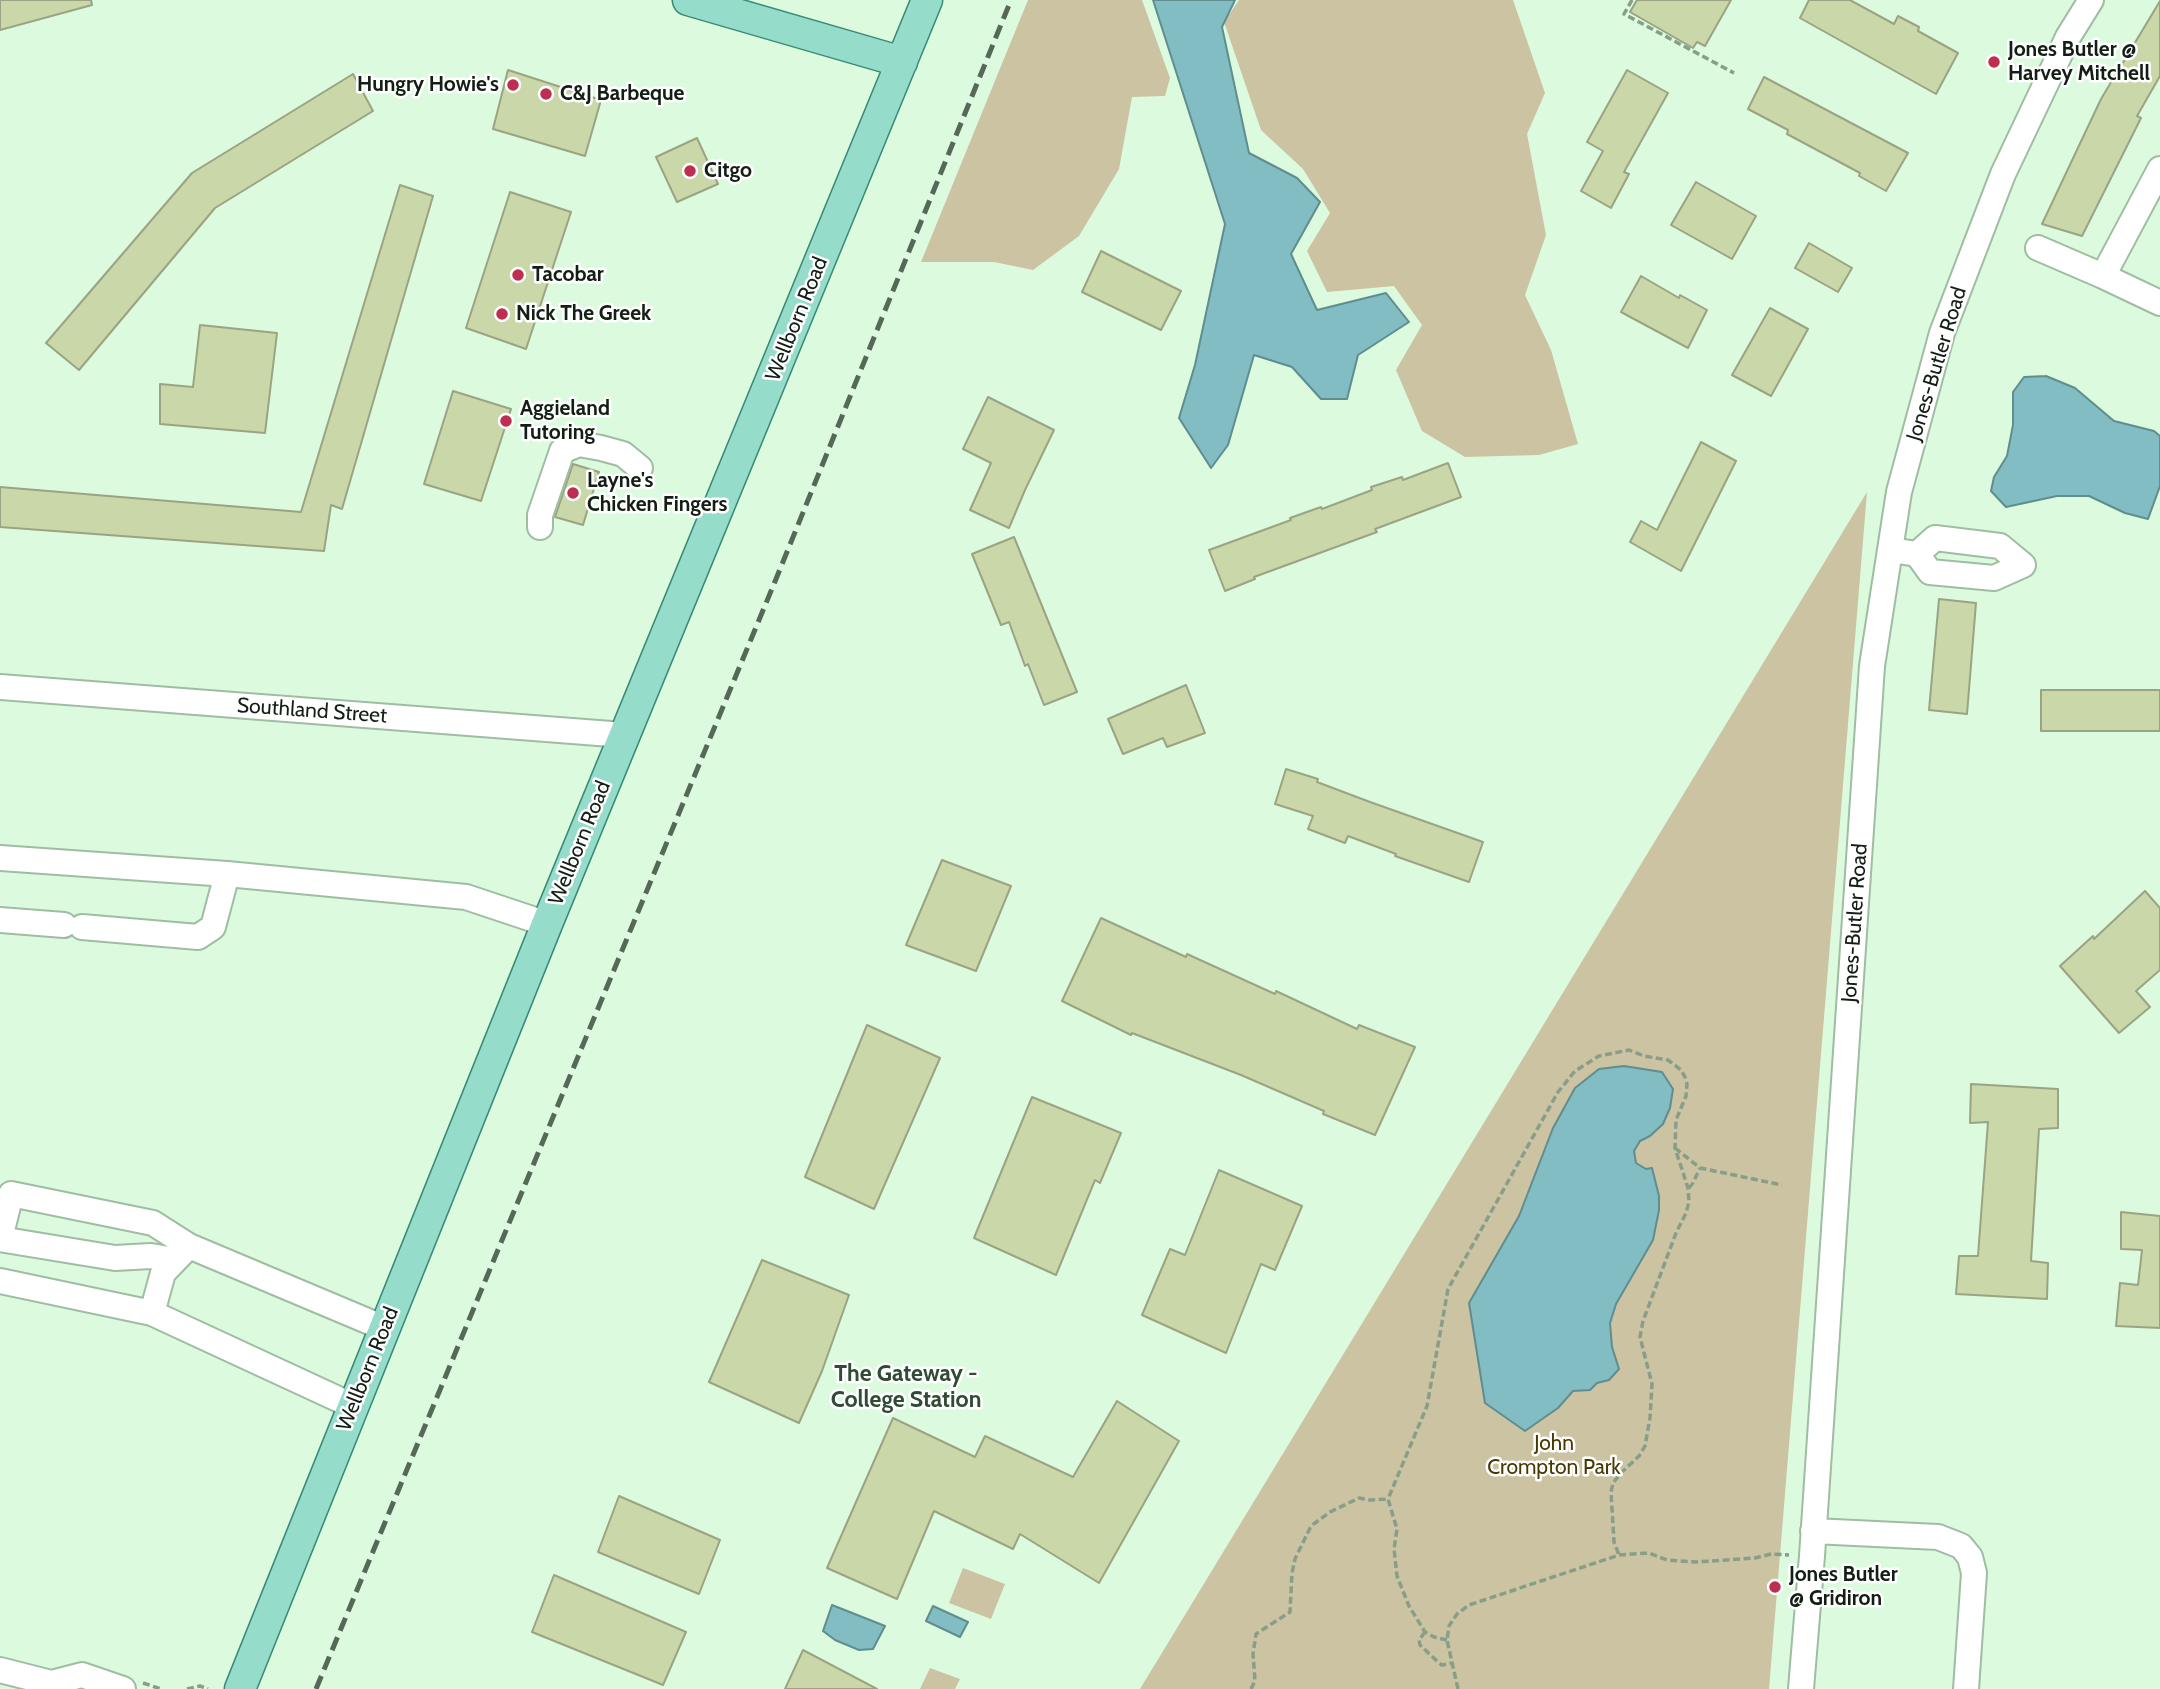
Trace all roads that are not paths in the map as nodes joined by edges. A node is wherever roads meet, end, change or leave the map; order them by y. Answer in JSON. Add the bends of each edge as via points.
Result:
{"nodes":[{"id":1,"x":688,"y":0,"type":"edge"},
{"id":2,"x":927,"y":0,"type":"edge"},
{"id":3,"x":2091,"y":0,"type":"edge"},
{"id":4,"x":902,"y":62,"type":"junction"},
{"id":5,"x":2160,"y":169,"type":"edge"},
{"id":6,"x":2038,"y":248,"type":"dead end"},
{"id":7,"x":2103,"y":276,"type":"junction"},
{"id":8,"x":2159,"y":301,"type":"edge"},
{"id":9,"x":640,"y":467,"type":"dead end"},
{"id":10,"x":540,"y":527,"type":"dead end"},
{"id":11,"x":1971,"y":542,"type":"junction"},
{"id":12,"x":1891,"y":550,"type":"junction"},
{"id":13,"x":1917,"y":554,"type":"junction"},
{"id":14,"x":1968,"y":576,"type":"junction"},
{"id":15,"x":0,"y":687,"type":"edge"},
{"id":16,"x":624,"y":735,"type":"junction"},
{"id":17,"x":0,"y":858,"type":"edge"},
{"id":18,"x":227,"y":874,"type":"junction"},
{"id":19,"x":0,"y":920,"type":"edge"},
{"id":20,"x":547,"y":924,"type":"junction"},
{"id":21,"x":0,"y":1239,"type":"edge"},
{"id":22,"x":182,"y":1253,"type":"junction"},
{"id":23,"x":0,"y":1281,"type":"edge"},
{"id":24,"x":152,"y":1313,"type":"junction"},
{"id":25,"x":384,"y":1328,"type":"junction"},
{"id":26,"x":353,"y":1406,"type":"junction"},
{"id":27,"x":1813,"y":1531,"type":"junction"},
{"id":28,"x":0,"y":1670,"type":"edge"},
{"id":29,"x":54,"y":1686,"type":"edge"},
{"id":30,"x":123,"y":1689,"type":"edge"},
{"id":31,"x":240,"y":1689,"type":"edge"},
{"id":32,"x":1801,"y":1689,"type":"edge"},
{"id":33,"x":1966,"y":1689,"type":"edge"}],
"edges":[{"from":1,"to":4,"type":"main road"},
{"from":2,"to":4,"type":"main road","name":"Wellborn Road"},
{"from":3,"to":12,"type":"street","name":"Jones-Butler Road","via":[[2068,37],[2003,174],[1942,333],[1899,492]]},
{"from":4,"to":16,"type":"main road","name":"Wellborn Road"},
{"from":5,"to":7,"type":"street"},
{"from":6,"to":7,"type":"street"},
{"from":7,"to":8,"type":"street"},
{"from":9,"to":10,"type":"street","via":[[623,454],[601,448],[579,444],[562,451]]},
{"from":11,"to":13,"type":"street","via":[[1935,538]]},
{"from":11,"to":14,"type":"street"},
{"from":11,"to":14,"type":"street","via":[[2000,546],[2023,565],[1994,578]]},
{"from":12,"to":13,"type":"street"},
{"from":12,"to":27,"type":"street","name":"Jones-Butler Road","via":[[1872,666]]},
{"from":13,"to":14,"type":"street","via":[[1930,572]]},
{"from":15,"to":16,"type":"street","name":"Southland Street"},
{"from":16,"to":20,"type":"main road","name":"Wellborn Road"},
{"from":17,"to":18,"type":"street"},
{"from":18,"to":19,"type":"street","via":[[214,927],[198,937]]},
{"from":18,"to":20,"type":"street","via":[[466,897]]},
{"from":20,"to":25,"type":"main road","name":"Wellborn Road"},
{"from":21,"to":22,"type":"street","via":[[115,1258]]},
{"from":21,"to":22,"type":"street","via":[[10,1194],[153,1223]]},
{"from":22,"to":24,"type":"street","via":[[163,1273]]},
{"from":22,"to":25,"type":"street"},
{"from":23,"to":24,"type":"street"},
{"from":24,"to":26,"type":"street"},
{"from":25,"to":26,"type":"main road","name":"Wellborn Road"},
{"from":26,"to":31,"type":"main road","name":"Wellborn Road"},
{"from":27,"to":32,"type":"street","name":"Jones-Butler Road"},
{"from":27,"to":33,"type":"street","via":[[1938,1537],[1961,1546],[1975,1573]]},
{"from":28,"to":29,"type":"street"},
{"from":29,"to":30,"type":"street","via":[[82,1675]]}]}
